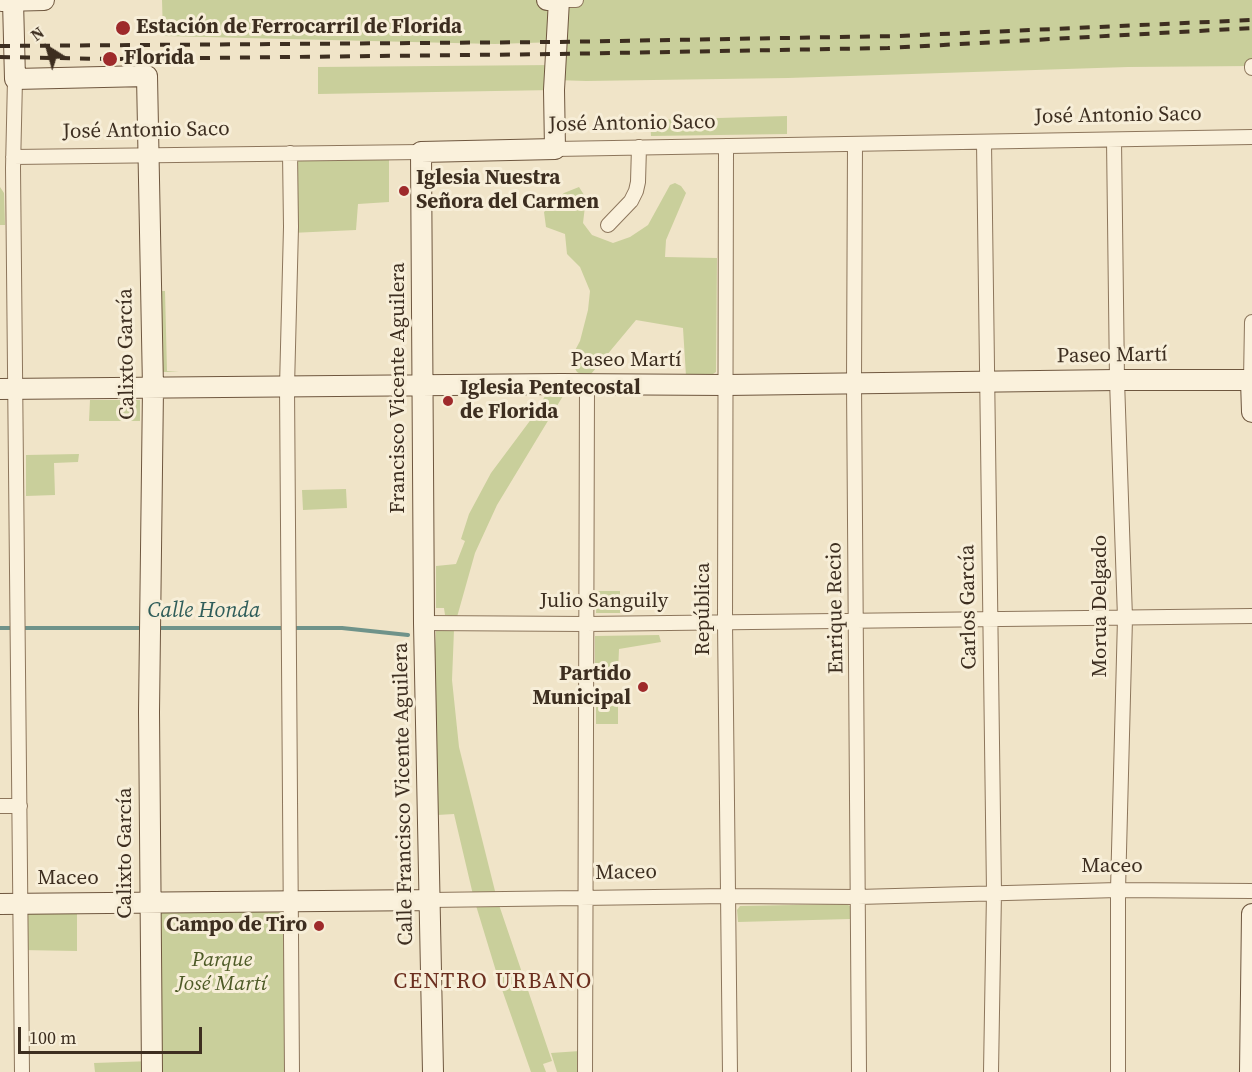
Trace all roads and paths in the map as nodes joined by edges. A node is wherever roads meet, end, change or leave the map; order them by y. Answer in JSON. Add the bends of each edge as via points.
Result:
{"nodes":[{"id":1,"x":44,"y":0,"type":"edge"},
{"id":2,"x":547,"y":0,"type":"edge"},
{"id":3,"x":559,"y":0,"type":"edge"},
{"id":4,"x":576,"y":0,"type":"edge"},
{"id":5,"x":7,"y":1,"type":"edge"},
{"id":6,"x":15,"y":79,"type":"junction"},
{"id":7,"x":1252,"y":137,"type":"edge"},
{"id":8,"x":1114,"y":140,"type":"junction"},
{"id":9,"x":984,"y":142,"type":"junction"},
{"id":10,"x":855,"y":144,"type":"junction"},
{"id":11,"x":726,"y":146,"type":"junction"},
{"id":12,"x":639,"y":147,"type":"junction"},
{"id":13,"x":555,"y":149,"type":"junction"},
{"id":14,"x":421,"y":152,"type":"junction"},
{"id":15,"x":290,"y":153,"type":"junction"},
{"id":16,"x":147,"y":155,"type":"junction"},
{"id":17,"x":9,"y":164,"type":"edge"},
{"id":18,"x":608,"y":225,"type":"dead end"},
{"id":19,"x":1252,"y":322,"type":"edge"},
{"id":20,"x":1117,"y":380,"type":"junction"},
{"id":21,"x":1252,"y":380,"type":"edge"},
{"id":22,"x":988,"y":382,"type":"junction"},
{"id":23,"x":854,"y":383,"type":"junction"},
{"id":24,"x":586,"y":385,"type":"junction"},
{"id":25,"x":726,"y":385,"type":"junction"},
{"id":26,"x":423,"y":386,"type":"junction"},
{"id":27,"x":287,"y":387,"type":"junction"},
{"id":28,"x":153,"y":388,"type":"junction"},
{"id":29,"x":8,"y":389,"type":"edge"},
{"id":30,"x":1252,"y":412,"type":"edge"},
{"id":31,"x":1252,"y":616,"type":"edge"},
{"id":32,"x":1125,"y":618,"type":"junction"},
{"id":33,"x":989,"y":619,"type":"junction"},
{"id":34,"x":857,"y":620,"type":"junction"},
{"id":35,"x":725,"y":622,"type":"junction"},
{"id":36,"x":424,"y":623,"type":"junction"},
{"id":37,"x":586,"y":624,"type":"junction"},
{"id":38,"x":0,"y":806,"type":"edge"},
{"id":39,"x":20,"y":806,"type":"junction"},
{"id":40,"x":1118,"y":890,"type":"junction"},
{"id":41,"x":1252,"y":891,"type":"edge"},
{"id":42,"x":994,"y":892,"type":"junction"},
{"id":43,"x":729,"y":896,"type":"junction"},
{"id":44,"x":858,"y":897,"type":"junction"},
{"id":45,"x":586,"y":898,"type":"junction"},
{"id":46,"x":430,"y":900,"type":"junction"},
{"id":47,"x":292,"y":901,"type":"junction"},
{"id":48,"x":151,"y":902,"type":"junction"},
{"id":49,"x":0,"y":904,"type":"edge"},
{"id":50,"x":21,"y":904,"type":"junction"},
{"id":51,"x":1252,"y":914,"type":"edge"},
{"id":52,"x":22,"y":1072,"type":"edge"},
{"id":53,"x":152,"y":1072,"type":"edge"},
{"id":54,"x":292,"y":1072,"type":"edge"},
{"id":55,"x":432,"y":1072,"type":"edge"},
{"id":56,"x":585,"y":1072,"type":"edge"},
{"id":57,"x":730,"y":1072,"type":"edge"},
{"id":58,"x":859,"y":1072,"type":"edge"},
{"id":59,"x":991,"y":1072,"type":"edge"},
{"id":60,"x":1118,"y":1072,"type":"edge"},
{"id":61,"x":1250,"y":1072,"type":"edge"}],
"edges":[{"from":1,"to":5,"type":"street"},
{"from":2,"to":3,"type":"street"},
{"from":3,"to":4,"type":"street"},
{"from":3,"to":13,"type":"street"},
{"from":5,"to":6,"type":"street"},
{"from":6,"to":16,"type":"street","name":"Calixto García","via":[[147,76]]},
{"from":6,"to":17,"type":"street"},
{"from":7,"to":8,"type":"street","name":"José Antonio Saco"},
{"from":8,"to":9,"type":"street","name":"José Antonio Saco"},
{"from":8,"to":20,"type":"street","name":"Morua Delgado"},
{"from":9,"to":10,"type":"street","name":"José Antonio Saco"},
{"from":9,"to":22,"type":"street","name":"Carlos García"},
{"from":10,"to":11,"type":"street","name":"José Antonio Saco"},
{"from":10,"to":23,"type":"street","name":"Enrique Recio"},
{"from":11,"to":12,"type":"street","name":"José Antonio Saco"},
{"from":11,"to":25,"type":"street","name":"República"},
{"from":12,"to":13,"type":"street","name":"José Antonio Saco"},
{"from":12,"to":18,"type":"street","via":[[636,191]]},
{"from":13,"to":14,"type":"street","name":"José Antonio Saco"},
{"from":14,"to":15,"type":"street","name":"José Antonio Saco"},
{"from":14,"to":26,"type":"street","name":"Francisco Vicente Aguilera"},
{"from":15,"to":16,"type":"street","name":"José Antonio Saco"},
{"from":15,"to":27,"type":"street"},
{"from":16,"to":17,"type":"street","name":"José Antonio Saco"},
{"from":16,"to":28,"type":"street","name":"Calixto García"},
{"from":17,"to":29,"type":"street"},
{"from":19,"to":21,"type":"street"},
{"from":20,"to":21,"type":"street","name":"Paseo Martí"},
{"from":20,"to":22,"type":"street","name":"Paseo Martí"},
{"from":20,"to":32,"type":"street","name":"Morua Delgado"},
{"from":21,"to":30,"type":"street"},
{"from":22,"to":23,"type":"street","name":"Paseo Martí"},
{"from":22,"to":33,"type":"street","name":"Carlos García"},
{"from":23,"to":25,"type":"street","name":"Paseo Martí"},
{"from":23,"to":34,"type":"street","name":"Enrique Recio"},
{"from":24,"to":25,"type":"street","name":"Paseo Martí"},
{"from":24,"to":26,"type":"street","name":"Paseo Martí"},
{"from":24,"to":37,"type":"street"},
{"from":25,"to":35,"type":"street","name":"República"},
{"from":26,"to":27,"type":"street","name":"Paseo Martí"},
{"from":26,"to":36,"type":"street","name":"Francisco Vicente Aguilera"},
{"from":27,"to":28,"type":"street","name":"Paseo Martí"},
{"from":27,"to":47,"type":"street"},
{"from":28,"to":29,"type":"street","name":"Paseo Martí"},
{"from":28,"to":48,"type":"street","name":"Calixto García"},
{"from":29,"to":39,"type":"street","via":[[18,615]]},
{"from":31,"to":32,"type":"street","name":"Julio Sanguily"},
{"from":32,"to":33,"type":"street","name":"Julio Sanguily"},
{"from":32,"to":40,"type":"street","name":"Morua Delgado"},
{"from":33,"to":34,"type":"street","name":"Julio Sanguily"},
{"from":33,"to":42,"type":"street","name":"Carlos García"},
{"from":34,"to":35,"type":"street","name":"Julio Sanguily"},
{"from":34,"to":44,"type":"street","name":"Enrique Recio"},
{"from":35,"to":37,"type":"street","name":"Julio Sanguily"},
{"from":35,"to":43,"type":"street","name":"República"},
{"from":36,"to":37,"type":"street","name":"Julio Sanguily"},
{"from":36,"to":46,"type":"street","name":"Calle Francisco Vicente Aguilera"},
{"from":37,"to":45,"type":"street"},
{"from":38,"to":39,"type":"street"},
{"from":39,"to":50,"type":"street"},
{"from":40,"to":41,"type":"street","name":"Maceo"},
{"from":40,"to":42,"type":"street","name":"Maceo"},
{"from":40,"to":60,"type":"street","name":"Morua Delgado"},
{"from":42,"to":44,"type":"street","name":"Maceo"},
{"from":42,"to":59,"type":"street","name":"Carlos García"},
{"from":43,"to":44,"type":"street","name":"Maceo"},
{"from":43,"to":45,"type":"street","name":"Maceo"},
{"from":43,"to":57,"type":"street","name":"República"},
{"from":44,"to":58,"type":"street","name":"Enrique Recio"},
{"from":45,"to":46,"type":"street","name":"Maceo"},
{"from":45,"to":56,"type":"street"},
{"from":46,"to":47,"type":"street","name":"Maceo"},
{"from":46,"to":55,"type":"street","name":"Calle Francisco Vicente Aguilera"},
{"from":47,"to":48,"type":"street","name":"Maceo"},
{"from":47,"to":54,"type":"street"},
{"from":48,"to":50,"type":"street","name":"Maceo"},
{"from":48,"to":53,"type":"street","name":"Calixto García"},
{"from":49,"to":50,"type":"street","name":"Maceo"},
{"from":50,"to":52,"type":"street"},
{"from":51,"to":61,"type":"street"}]}
